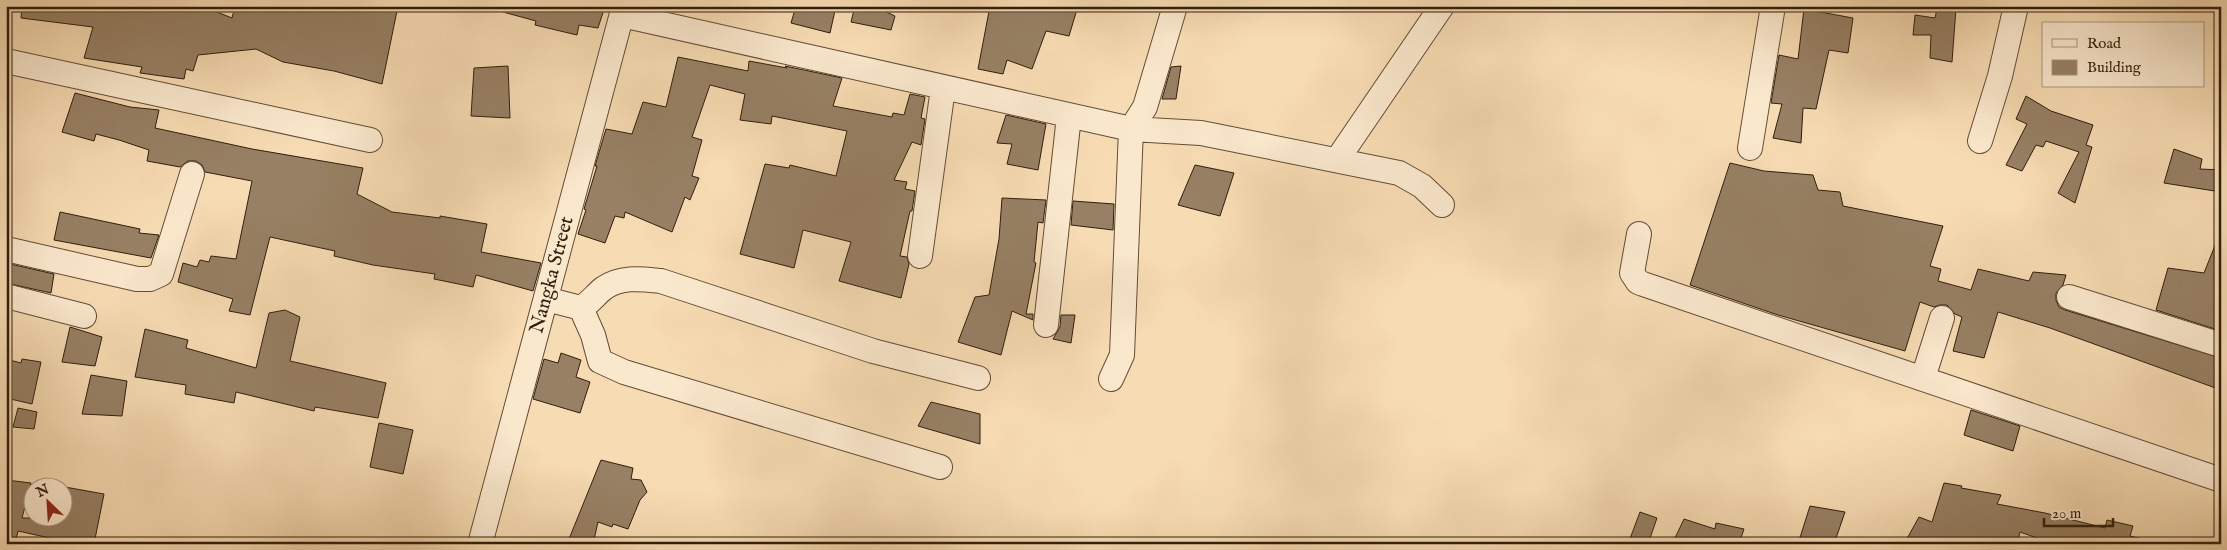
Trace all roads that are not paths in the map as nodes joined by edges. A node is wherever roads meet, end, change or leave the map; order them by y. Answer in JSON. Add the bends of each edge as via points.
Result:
{"nodes":[{"id":1,"x":1175,"y":6,"type":"edge"},
{"id":2,"x":1442,"y":6,"type":"edge"},
{"id":3,"x":1773,"y":6,"type":"edge"},
{"id":4,"x":2016,"y":6,"type":"edge"},
{"id":5,"x":623,"y":10,"type":"edge"},
{"id":6,"x":6,"y":61,"type":"edge"},
{"id":7,"x":943,"y":88,"type":"junction"},
{"id":8,"x":1069,"y":116,"type":"junction"},
{"id":9,"x":1131,"y":129,"type":"junction"},
{"id":10,"x":370,"y":140,"type":"dead end"},
{"id":11,"x":1980,"y":141,"type":"dead end"},
{"id":12,"x":1750,"y":148,"type":"dead end"},
{"id":13,"x":1337,"y":160,"type":"junction"},
{"id":14,"x":192,"y":174,"type":"dead end"},
{"id":15,"x":1442,"y":205,"type":"dead end"},
{"id":16,"x":1639,"y":234,"type":"dead end"},
{"id":17,"x":6,"y":249,"type":"edge"},
{"id":18,"x":920,"y":256,"type":"dead end"},
{"id":19,"x":6,"y":296,"type":"edge"},
{"id":20,"x":2069,"y":297,"type":"dead end"},
{"id":21,"x":546,"y":299,"type":"junction"},
{"id":22,"x":581,"y":308,"type":"junction"},
{"id":23,"x":84,"y":316,"type":"dead end"},
{"id":24,"x":1942,"y":318,"type":"dead end"},
{"id":25,"x":1046,"y":325,"type":"dead end"},
{"id":26,"x":2221,"y":345,"type":"edge"},
{"id":27,"x":978,"y":378,"type":"dead end"},
{"id":28,"x":1923,"y":378,"type":"junction"},
{"id":29,"x":1111,"y":379,"type":"dead end"},
{"id":30,"x":940,"y":468,"type":"dead end"},
{"id":31,"x":2221,"y":480,"type":"edge"},
{"id":32,"x":480,"y":544,"type":"edge"}],
"edges":[{"from":1,"to":9,"type":"street","via":[[1145,107]]},
{"from":2,"to":13,"type":"street"},
{"from":3,"to":12,"type":"street"},
{"from":4,"to":11,"type":"street","via":[[2000,76]]},
{"from":5,"to":7,"type":"street"},
{"from":5,"to":21,"type":"street","name":"Nangka Street"},
{"from":6,"to":10,"type":"street"},
{"from":7,"to":8,"type":"street"},
{"from":7,"to":18,"type":"street"},
{"from":8,"to":9,"type":"street"},
{"from":8,"to":25,"type":"street"},
{"from":9,"to":13,"type":"street","via":[[1202,133]]},
{"from":9,"to":29,"type":"street","via":[[1122,356]]},
{"from":13,"to":15,"type":"street","via":[[1399,173],[1422,186]]},
{"from":14,"to":17,"type":"street","via":[[161,274],[150,279],[137,279]]},
{"from":16,"to":28,"type":"street","via":[[1632,273],[1638,282]]},
{"from":19,"to":23,"type":"street"},
{"from":20,"to":26,"type":"street"},
{"from":21,"to":22,"type":"street"},
{"from":21,"to":32,"type":"street","name":"Nangka Street"},
{"from":22,"to":27,"type":"street","via":[[618,281],[635,278],[661,282],[873,350]]},
{"from":22,"to":30,"type":"street","via":[[593,335],[597,355],[605,365]]},
{"from":24,"to":28,"type":"street"},
{"from":28,"to":31,"type":"street"}]}
